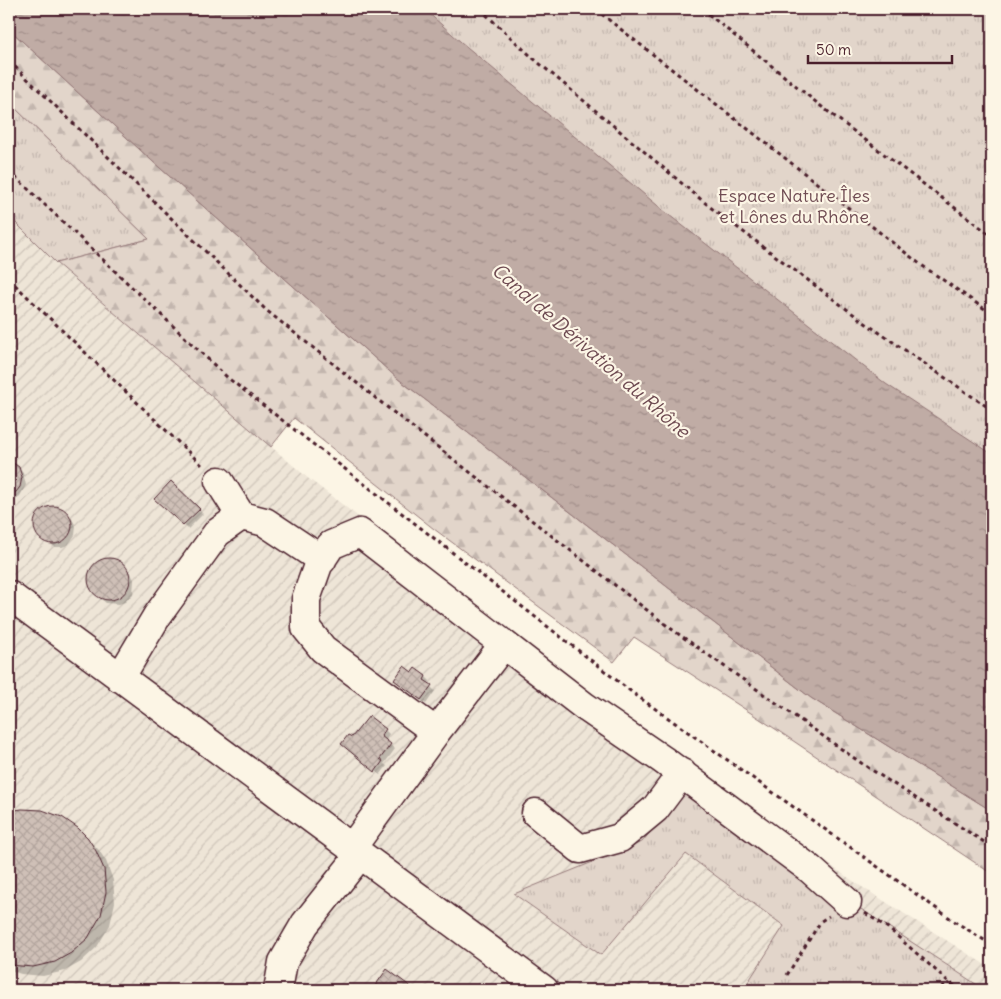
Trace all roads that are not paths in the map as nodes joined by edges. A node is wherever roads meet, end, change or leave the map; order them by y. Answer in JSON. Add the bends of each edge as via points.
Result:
{"nodes":[{"id":1,"x":219,"y":481,"type":"road end"},
{"id":2,"x":241,"y":516,"type":"junction"},
{"id":3,"x":322,"y":560,"type":"junction"},
{"id":4,"x":9,"y":595,"type":"edge"},
{"id":5,"x":504,"y":644,"type":"junction"},
{"id":6,"x":120,"y":678,"type":"junction"},
{"id":7,"x":436,"y":732,"type":"junction"},
{"id":8,"x":682,"y":774,"type":"junction"},
{"id":9,"x":536,"y":813,"type":"dead end"},
{"id":10,"x":356,"y":852,"type":"junction"},
{"id":11,"x":846,"y":902,"type":"road end"},
{"id":12,"x":278,"y":990,"type":"edge"},
{"id":13,"x":544,"y":990,"type":"edge"}],
"edges":[{"from":1,"to":2,"type":"lane"},
{"from":2,"to":3,"type":"lane","via":[[265,522]]},
{"from":2,"to":6,"type":"lane","via":[[217,533],[157,616]]},
{"from":3,"to":5,"type":"lane","via":[[331,545],[360,533]]},
{"from":3,"to":7,"type":"lane","via":[[306,598],[306,628],[323,649]]},
{"from":4,"to":6,"type":"lane"},
{"from":5,"to":7,"type":"lane"},
{"from":5,"to":8,"type":"lane","via":[[584,706]]},
{"from":6,"to":10,"type":"lane"},
{"from":7,"to":10,"type":"lane"},
{"from":8,"to":9,"type":"lane","via":[[655,809],[620,838],[580,849]]},
{"from":8,"to":11,"type":"lane","via":[[810,869]]},
{"from":10,"to":12,"type":"lane","via":[[304,924],[283,962]]},
{"from":10,"to":13,"type":"lane"}]}
